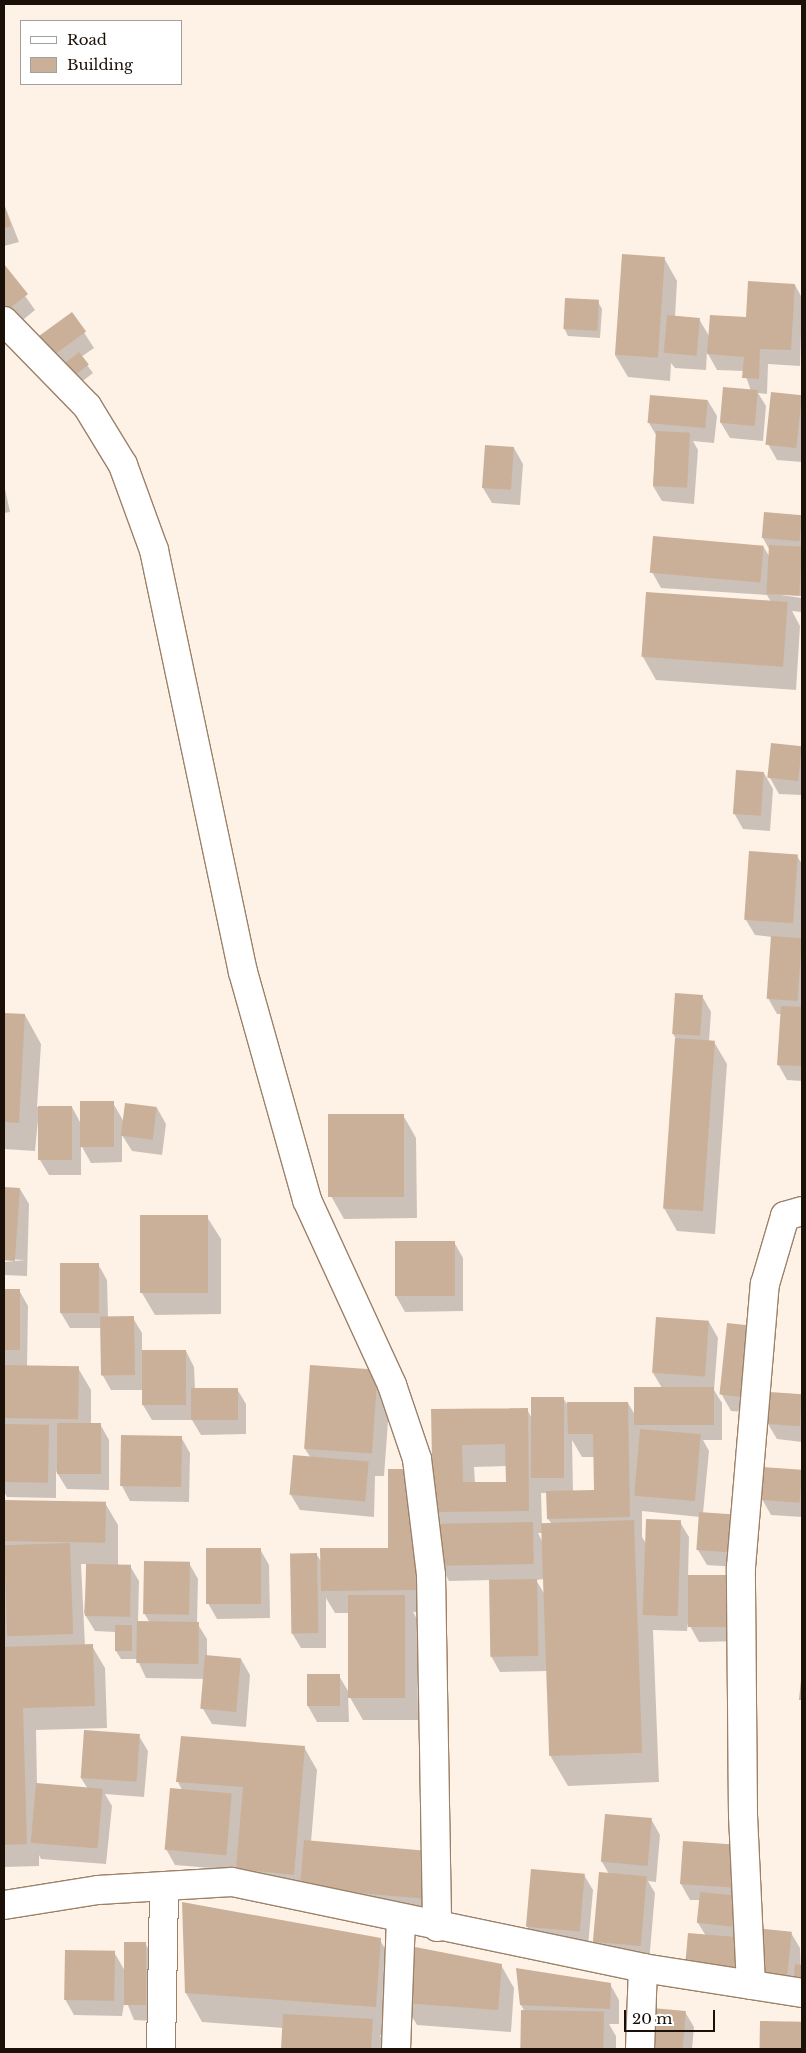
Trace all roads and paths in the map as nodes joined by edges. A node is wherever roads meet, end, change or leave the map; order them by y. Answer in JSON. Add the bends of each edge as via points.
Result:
{"nodes":[{"id":1,"x":4,"y":321,"type":"edge"},
{"id":2,"x":802,"y":1211,"type":"edge"},
{"id":3,"x":164,"y":1886,"type":"junction"},
{"id":4,"x":4,"y":1905,"type":"edge"},
{"id":5,"x":401,"y":1920,"type":"junction"},
{"id":6,"x":437,"y":1927,"type":"junction"},
{"id":7,"x":644,"y":1968,"type":"junction"},
{"id":8,"x":751,"y":1985,"type":"junction"},
{"id":9,"x":802,"y":1993,"type":"edge"},
{"id":10,"x":161,"y":2049,"type":"edge"},
{"id":11,"x":396,"y":2049,"type":"edge"},
{"id":12,"x":640,"y":2049,"type":"edge"}],
"edges":[{"from":1,"to":6,"type":"street","via":[[87,406],[123,465],[154,550],[243,972],[304,1190],[392,1385],[417,1459],[432,1574]]},
{"from":2,"to":8,"type":"street","via":[[785,1216],[765,1284],[741,1567],[743,1815]]},
{"from":3,"to":4,"type":"street","via":[[98,1890]]},
{"from":3,"to":5,"type":"street","via":[[232,1882]]},
{"from":3,"to":10,"type":"street"},
{"from":5,"to":6,"type":"street"},
{"from":5,"to":11,"type":"street"},
{"from":6,"to":7,"type":"street"},
{"from":7,"to":8,"type":"street"},
{"from":7,"to":12,"type":"street"},
{"from":8,"to":9,"type":"street"}]}
